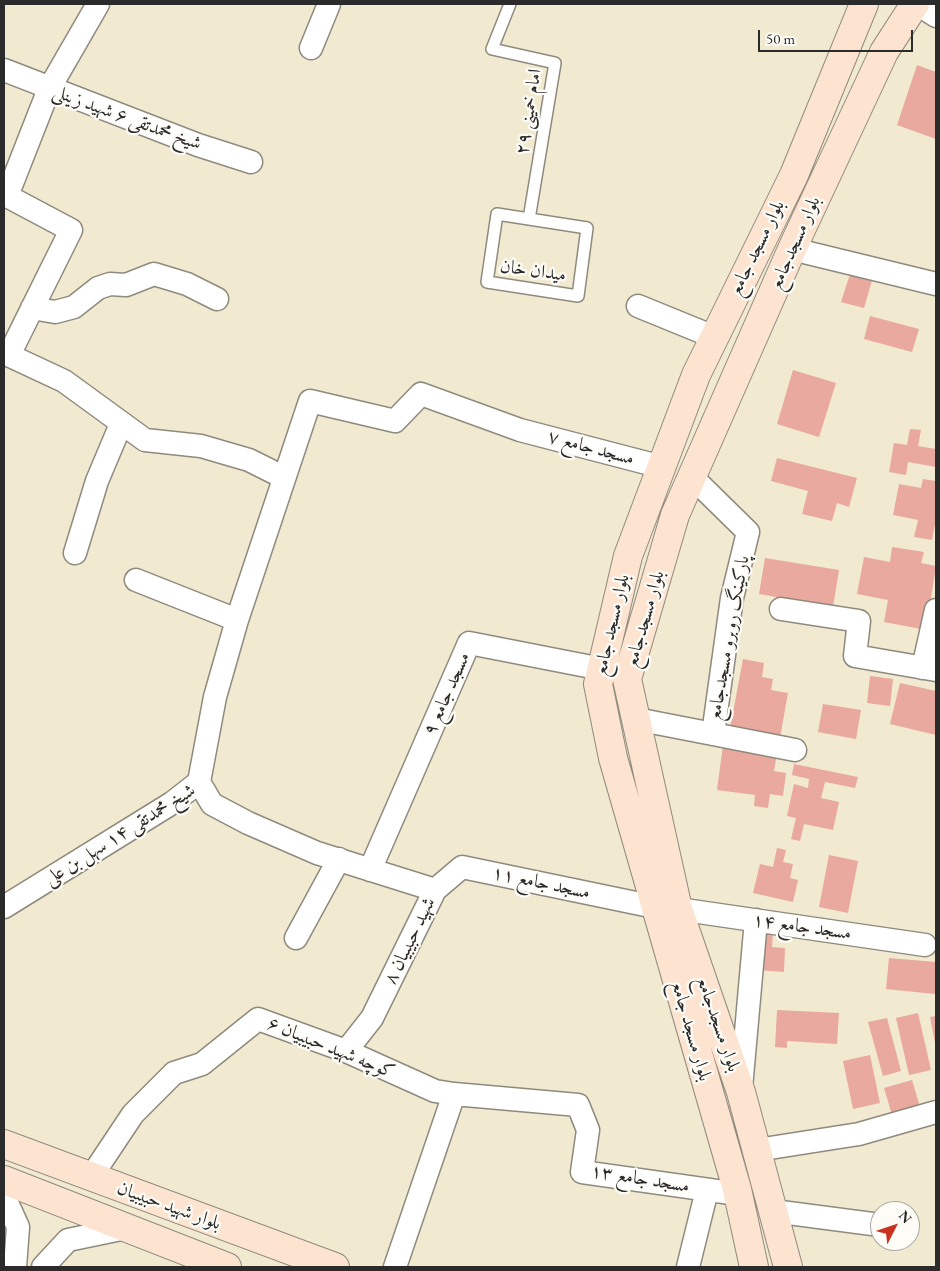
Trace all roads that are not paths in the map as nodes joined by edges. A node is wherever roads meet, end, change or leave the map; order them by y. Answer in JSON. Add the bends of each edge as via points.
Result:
{"nodes":[{"id":1,"x":98,"y":4,"type":"edge"},
{"id":2,"x":329,"y":4,"type":"edge"},
{"id":3,"x":510,"y":4,"type":"edge"},
{"id":4,"x":916,"y":4,"type":"edge"},
{"id":5,"x":861,"y":6,"type":"edge"},
{"id":6,"x":936,"y":16,"type":"edge"},
{"id":7,"x":311,"y":48,"type":"dead end"},
{"id":8,"x":4,"y":70,"type":"edge"},
{"id":9,"x":49,"y":89,"type":"junction"},
{"id":10,"x":251,"y":162,"type":"dead end"},
{"id":11,"x":529,"y":219,"type":"junction"},
{"id":12,"x":792,"y":249,"type":"junction"},
{"id":13,"x":936,"y":284,"type":"edge"},
{"id":14,"x":217,"y":299,"type":"dead end"},
{"id":15,"x":638,"y":306,"type":"dead end"},
{"id":16,"x":32,"y":308,"type":"junction"},
{"id":17,"x":714,"y":336,"type":"junction"},
{"id":18,"x":6,"y":354,"type":"edge"},
{"id":19,"x":121,"y":424,"type":"junction"},
{"id":20,"x":662,"y":467,"type":"junction"},
{"id":21,"x":692,"y":477,"type":"junction"},
{"id":22,"x":283,"y":478,"type":"junction"},
{"id":23,"x":75,"y":553,"type":"dead end"},
{"id":24,"x":136,"y":580,"type":"dead end"},
{"id":25,"x":781,"y":609,"type":"dead end"},
{"id":26,"x":936,"y":610,"type":"edge"},
{"id":27,"x":237,"y":620,"type":"junction"},
{"id":28,"x":602,"y":669,"type":"junction"},
{"id":29,"x":930,"y":669,"type":"edge"},
{"id":30,"x":636,"y":719,"type":"junction"},
{"id":31,"x":713,"y":734,"type":"junction"},
{"id":32,"x":795,"y":750,"type":"dead end"},
{"id":33,"x":199,"y":782,"type":"junction"},
{"id":34,"x":339,"y":860,"type":"junction"},
{"id":35,"x":370,"y":870,"type":"junction"},
{"id":36,"x":435,"y":890,"type":"junction"},
{"id":37,"x":7,"y":900,"type":"edge"},
{"id":38,"x":666,"y":908,"type":"junction"},
{"id":39,"x":756,"y":920,"type":"junction"},
{"id":40,"x":296,"y":938,"type":"dead end"},
{"id":41,"x":925,"y":945,"type":"dead end"},
{"id":42,"x":346,"y":1051,"type":"junction"},
{"id":43,"x":741,"y":1092,"type":"junction"},
{"id":44,"x":454,"y":1094,"type":"junction"},
{"id":45,"x":936,"y":1112,"type":"edge"},
{"id":46,"x":4,"y":1144,"type":"edge"},
{"id":47,"x":757,"y":1150,"type":"junction"},
{"id":48,"x":91,"y":1177,"type":"junction"},
{"id":49,"x":4,"y":1180,"type":"edge"},
{"id":50,"x":707,"y":1190,"type":"junction"},
{"id":51,"x":738,"y":1194,"type":"junction"},
{"id":52,"x":4,"y":1196,"type":"edge"},
{"id":53,"x":773,"y":1211,"type":"junction"},
{"id":54,"x":870,"y":1224,"type":"edge"},
{"id":55,"x":126,"y":1228,"type":"junction"},
{"id":56,"x":15,"y":1267,"type":"edge"},
{"id":57,"x":43,"y":1267,"type":"edge"},
{"id":58,"x":227,"y":1267,"type":"edge"},
{"id":59,"x":335,"y":1267,"type":"edge"},
{"id":60,"x":396,"y":1267,"type":"edge"},
{"id":61,"x":688,"y":1267,"type":"edge"},
{"id":62,"x":754,"y":1267,"type":"edge"},
{"id":63,"x":788,"y":1267,"type":"edge"}],
"edges":[{"from":1,"to":9,"type":"street"},
{"from":2,"to":7,"type":"street"},
{"from":3,"to":11,"type":"lane","name":"امام خمینی ۲۹","via":[[492,49],[555,63]]},
{"from":4,"to":6,"type":"street"},
{"from":4,"to":12,"type":"main road","name":"بلوار مسجدجامع","via":[[884,52]]},
{"from":5,"to":17,"type":"main road","name":"بلوار مسجد جامع","via":[[794,174]]},
{"from":8,"to":9,"type":"street","name":"شیخ محمدتقی ۶ شهید زینلی"},
{"from":9,"to":10,"type":"street","name":"شیخ محمدتقی ۶ شهید زینلی"},
{"from":9,"to":16,"type":"street","via":[[7,196],[71,230]]},
{"from":11,"to":11,"type":"lane","name":"میدان خان","via":[[587,228],[578,296],[487,282],[497,214]]},
{"from":12,"to":13,"type":"street"},
{"from":12,"to":21,"type":"main road","name":"بلوار مسجدجامع"},
{"from":14,"to":16,"type":"street","via":[[187,284],[154,274],[126,285],[110,284],[98,288],[74,307],[55,312]]},
{"from":15,"to":17,"type":"street"},
{"from":16,"to":18,"type":"street"},
{"from":17,"to":20,"type":"main road","name":"بلوار مسجد جامع"},
{"from":18,"to":19,"type":"street","via":[[64,381]]},
{"from":19,"to":22,"type":"street","via":[[145,440],[201,446],[250,460]]},
{"from":19,"to":23,"type":"street","via":[[97,481]]},
{"from":20,"to":22,"type":"street","name":"مسجد جامع ۷","via":[[520,430],[421,394],[394,422],[310,402]]},
{"from":20,"to":28,"type":"main road","name":"بلوار مسجد جامع","via":[[628,556]]},
{"from":21,"to":30,"type":"main road","name":"بلوار مسجدجامع","via":[[675,516],[627,679]]},
{"from":21,"to":31,"type":"street","name":"پارکینگ روبرو مسجدجامع","via":[[748,532],[732,598]]},
{"from":22,"to":27,"type":"street"},
{"from":24,"to":27,"type":"street"},
{"from":25,"to":29,"type":"street","via":[[859,620],[855,656]]},
{"from":26,"to":29,"type":"street"},
{"from":27,"to":33,"type":"street","via":[[215,697]]},
{"from":28,"to":35,"type":"street","name":"مسجد جامع ۹","via":[[469,643]]},
{"from":28,"to":38,"type":"main road","name":"بلوار مسجد جامع","via":[[598,684],[613,758]]},
{"from":30,"to":31,"type":"street"},
{"from":30,"to":38,"type":"main road","name":"بلوار مسجدجامع"},
{"from":31,"to":32,"type":"street"},
{"from":33,"to":34,"type":"street","name":"شیخ محمدتقی ۱۴ سهل بن علی","via":[[212,804],[308,850]]},
{"from":33,"to":37,"type":"street","name":"شیخ محمدتقی ۱۴ سهل بن علی","via":[[172,803]]},
{"from":34,"to":35,"type":"street","name":"شهید حبیبیان ۸"},
{"from":34,"to":40,"type":"street"},
{"from":35,"to":36,"type":"street","name":"شهید حبیبیان ۸"},
{"from":36,"to":38,"type":"street","name":"مسجد جامع ۱۱","via":[[462,867]]},
{"from":36,"to":42,"type":"street","name":"شهید حبیبیان ۸","via":[[372,1018]]},
{"from":38,"to":39,"type":"street","name":"مسجد جامع ۱۴"},
{"from":38,"to":43,"type":"main road","name":"بلوار مسجدجامع"},
{"from":38,"to":51,"type":"main road","name":"بلوار مسجد جامع"},
{"from":39,"to":41,"type":"street","name":"مسجد جامع ۱۴"},
{"from":39,"to":43,"type":"street"},
{"from":42,"to":44,"type":"street","name":"کوچه شهید حبیبیان ۶","via":[[435,1090]]},
{"from":42,"to":48,"type":"street","name":"کوچه شهید حبیبیان ۶","via":[[258,1019],[202,1064],[174,1073],[133,1114]]},
{"from":43,"to":47,"type":"main road","name":"بلوار مسجدجامع"},
{"from":44,"to":50,"type":"street","name":"مسجد جامع ۱۳","via":[[578,1105],[588,1130],[582,1172]]},
{"from":44,"to":60,"type":"street"},
{"from":45,"to":47,"type":"street","via":[[860,1134]]},
{"from":46,"to":48,"type":"main road","name":"بلوار شهید حبیبیان"},
{"from":47,"to":53,"type":"main road","name":"بلوار مسجدجامع"},
{"from":48,"to":59,"type":"main road","name":"بلوار شهید حبیبیان"},
{"from":49,"to":55,"type":"main road","name":"بلوار شهید حبیبیان"},
{"from":50,"to":51,"type":"street","name":"مسجد جامع ۱۳"},
{"from":50,"to":61,"type":"street"},
{"from":51,"to":62,"type":"main road","name":"بلوار مسجد جامع"},
{"from":52,"to":56,"type":"street","via":[[18,1227]]},
{"from":53,"to":54,"type":"street"},
{"from":53,"to":63,"type":"main road","name":"بلوار مسجدجامع"},
{"from":55,"to":57,"type":"street","via":[[68,1240]]},
{"from":55,"to":58,"type":"main road","name":"بلوار شهید حبیبیان"}]}
